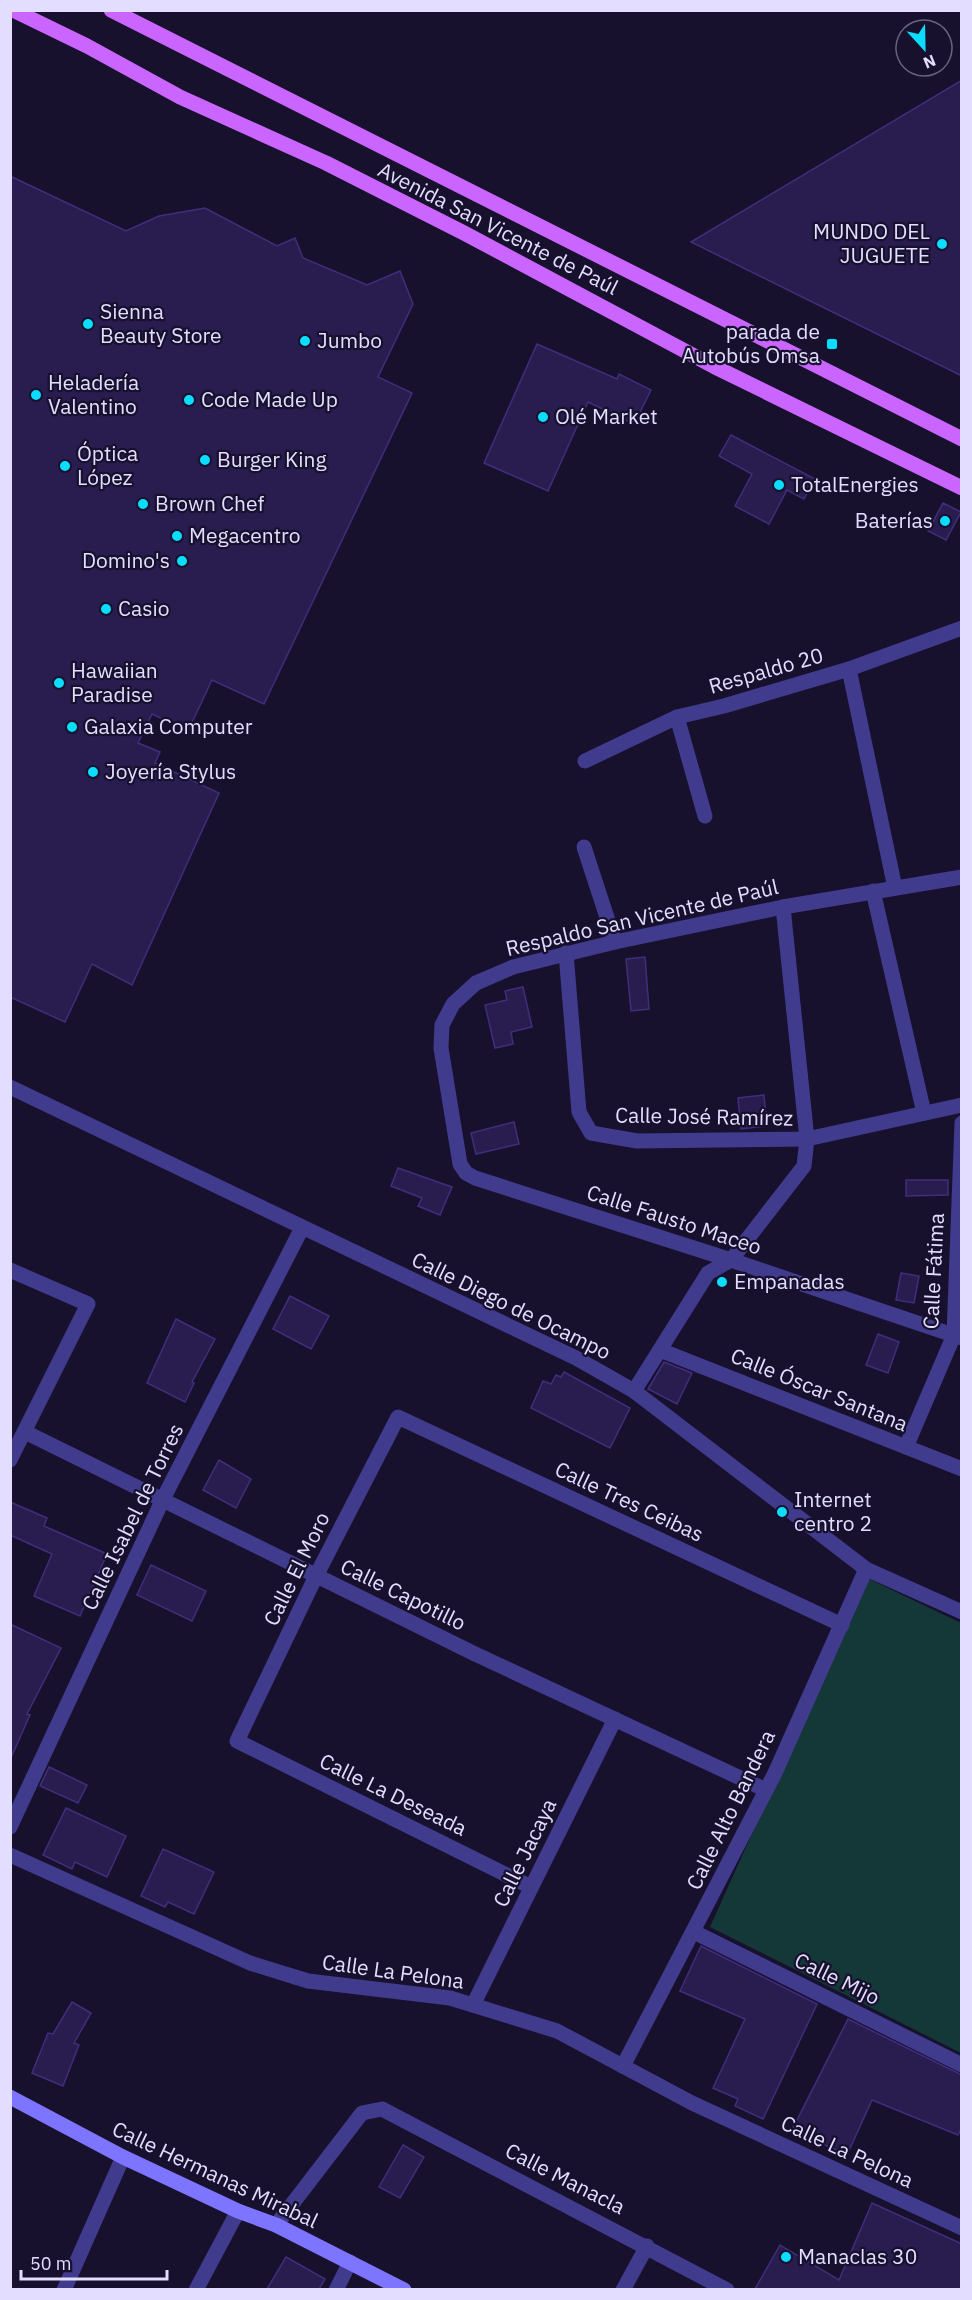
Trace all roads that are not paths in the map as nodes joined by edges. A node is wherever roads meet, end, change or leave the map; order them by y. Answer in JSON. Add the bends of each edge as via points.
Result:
{"nodes":[{"id":1,"x":13,"y":10,"type":"edge"},
{"id":2,"x":111,"y":10,"type":"edge"},
{"id":3,"x":962,"y":439,"type":"edge"},
{"id":4,"x":962,"y":488,"type":"edge"},
{"id":5,"x":962,"y":628,"type":"edge"},
{"id":6,"x":849,"y":669,"type":"junction"},
{"id":7,"x":677,"y":717,"type":"junction"},
{"id":8,"x":585,"y":761,"type":"dead end"},
{"id":9,"x":705,"y":816,"type":"dead end"},
{"id":10,"x":584,"y":847,"type":"dead end"},
{"id":11,"x":962,"y":877,"type":"edge"},
{"id":12,"x":895,"y":888,"type":"junction"},
{"id":13,"x":873,"y":891,"type":"junction"},
{"id":14,"x":783,"y":907,"type":"junction"},
{"id":15,"x":615,"y":942,"type":"junction"},
{"id":16,"x":566,"y":953,"type":"junction"},
{"id":17,"x":10,"y":1087,"type":"edge"},
{"id":18,"x":962,"y":1104,"type":"edge"},
{"id":19,"x":924,"y":1113,"type":"junction"},
{"id":20,"x":962,"y":1123,"type":"edge"},
{"id":21,"x":807,"y":1140,"type":"junction"},
{"id":22,"x":475,"y":1178,"type":"joint"},
{"id":23,"x":960,"y":1209,"type":"edge"},
{"id":24,"x":302,"y":1228,"type":"junction"},
{"id":25,"x":731,"y":1260,"type":"junction"},
{"id":26,"x":10,"y":1270,"type":"edge"},
{"id":27,"x":958,"y":1337,"type":"edge"},
{"id":28,"x":660,"y":1350,"type":"junction"},
{"id":29,"x":634,"y":1391,"type":"junction"},
{"id":30,"x":398,"y":1417,"type":"joint"},
{"id":31,"x":25,"y":1432,"type":"junction"},
{"id":32,"x":906,"y":1447,"type":"junction"},
{"id":33,"x":10,"y":1460,"type":"edge"},
{"id":34,"x":962,"y":1469,"type":"edge"},
{"id":35,"x":163,"y":1499,"type":"junction"},
{"id":36,"x":866,"y":1569,"type":"junction"},
{"id":37,"x":316,"y":1576,"type":"junction"},
{"id":38,"x":962,"y":1612,"type":"edge"},
{"id":39,"x":842,"y":1625,"type":"junction"},
{"id":40,"x":615,"y":1719,"type":"junction"},
{"id":41,"x":237,"y":1741,"type":"joint"},
{"id":42,"x":766,"y":1790,"type":"junction"},
{"id":43,"x":10,"y":1827,"type":"edge"},
{"id":44,"x":10,"y":1855,"type":"edge"},
{"id":45,"x":531,"y":1887,"type":"junction"},
{"id":46,"x":694,"y":1932,"type":"junction"},
{"id":47,"x":473,"y":2005,"type":"junction"},
{"id":48,"x":962,"y":2064,"type":"edge"},
{"id":49,"x":623,"y":2066,"type":"junction"},
{"id":50,"x":11,"y":2097,"type":"edge"},
{"id":51,"x":123,"y":2157,"type":"junction"},
{"id":52,"x":238,"y":2211,"type":"junction"},
{"id":53,"x":276,"y":2225,"type":"junction"},
{"id":54,"x":962,"y":2228,"type":"edge"},
{"id":55,"x":647,"y":2246,"type":"junction"},
{"id":56,"x":350,"y":2262,"type":"junction"},
{"id":57,"x":64,"y":2289,"type":"edge"},
{"id":58,"x":196,"y":2289,"type":"edge"},
{"id":59,"x":336,"y":2289,"type":"edge"},
{"id":60,"x":404,"y":2289,"type":"edge"},
{"id":61,"x":622,"y":2289,"type":"edge"},
{"id":62,"x":727,"y":2289,"type":"edge"}],
"edges":[{"from":1,"to":4,"type":"main road","name":"Avenida San Vicente de Paúl","via":[[180,97],[464,233],[715,367]]},
{"from":2,"to":3,"type":"main road","name":"Avenida San Vicente de Paúl"},
{"from":5,"to":6,"type":"street","name":"Respaldo 20"},
{"from":6,"to":7,"type":"street","name":"Respaldo 20"},
{"from":6,"to":12,"type":"street"},
{"from":7,"to":8,"type":"street","name":"Respaldo 20"},
{"from":7,"to":9,"type":"street"},
{"from":10,"to":15,"type":"street"},
{"from":11,"to":12,"type":"street","name":"Respaldo San Vicente de Paúl"},
{"from":12,"to":13,"type":"street","name":"Respaldo San Vicente de Paúl"},
{"from":13,"to":14,"type":"street","name":"Respaldo San Vicente de Paúl"},
{"from":13,"to":19,"type":"street"},
{"from":14,"to":15,"type":"street","name":"Respaldo San Vicente de Paúl"},
{"from":14,"to":21,"type":"street"},
{"from":15,"to":16,"type":"street","name":"Respaldo San Vicente de Paúl"},
{"from":16,"to":21,"type":"street","name":"Calle José Ramírez","via":[[579,1112],[591,1133],[638,1141]]},
{"from":16,"to":22,"type":"street","name":"Respaldo San Vicente de Paúl","via":[[513,967],[476,983],[453,1004],[442,1025],[441,1048],[460,1164]]},
{"from":17,"to":24,"type":"street","name":"Calle Diego de Ocampo"},
{"from":18,"to":19,"type":"street","name":"Calle José Ramírez"},
{"from":19,"to":21,"type":"street","name":"Calle José Ramírez"},
{"from":20,"to":23,"type":"street","name":"Calle Fátima"},
{"from":21,"to":25,"type":"street","via":[[804,1166]]},
{"from":22,"to":25,"type":"street","name":"Calle Fausto Maceo"},
{"from":23,"to":27,"type":"street","name":"Calle Fátima"},
{"from":24,"to":29,"type":"street","name":"Calle Diego de Ocampo","via":[[576,1358]]},
{"from":24,"to":35,"type":"street","name":"Calle Isabel de Torres"},
{"from":25,"to":27,"type":"street","name":"Calle Fausto Maceo"},
{"from":25,"to":28,"type":"street","via":[[708,1273]]},
{"from":26,"to":31,"type":"street","via":[[88,1305]]},
{"from":27,"to":32,"type":"street","name":"Calle Fátima"},
{"from":28,"to":29,"type":"street"},
{"from":28,"to":32,"type":"street","name":"Calle Óscar Santana"},
{"from":29,"to":36,"type":"street","name":"Calle Diego de Ocampo"},
{"from":30,"to":37,"type":"street","name":"Calle El Moro"},
{"from":30,"to":39,"type":"street","name":"Calle Tres Ceibas"},
{"from":31,"to":33,"type":"street"},
{"from":31,"to":35,"type":"street","name":"Calle Capotillo"},
{"from":32,"to":34,"type":"street","name":"Calle Óscar Santana"},
{"from":35,"to":37,"type":"street","name":"Calle Capotillo"},
{"from":35,"to":43,"type":"street","name":"Calle Isabel de Torres"},
{"from":36,"to":38,"type":"street","name":"Calle Diego de Ocampo"},
{"from":36,"to":39,"type":"street","name":"Calle Alto Bandera"},
{"from":37,"to":40,"type":"street","name":"Calle Capotillo"},
{"from":37,"to":41,"type":"street","name":"Calle El Moro"},
{"from":39,"to":42,"type":"street","name":"Calle Alto Bandera"},
{"from":40,"to":42,"type":"street","name":"Calle Capotillo"},
{"from":40,"to":45,"type":"street","name":"Calle Jacaya"},
{"from":41,"to":45,"type":"street","name":"Calle La Deseada"},
{"from":42,"to":46,"type":"street","name":"Calle Alto Bandera"},
{"from":44,"to":47,"type":"street","name":"Calle La Pelona","via":[[250,1963],[308,1981],[450,1998]]},
{"from":45,"to":47,"type":"street","name":"Calle Jacaya"},
{"from":46,"to":48,"type":"street","name":"Calle Mijo"},
{"from":46,"to":49,"type":"street","name":"Calle Alto Bandera"},
{"from":47,"to":49,"type":"street","name":"Calle La Pelona","via":[[557,2031]]},
{"from":49,"to":54,"type":"street","name":"Calle La Pelona","via":[[692,2103]]},
{"from":50,"to":51,"type":"street","name":"Calle Hermanas Mirabal"},
{"from":51,"to":52,"type":"street","name":"Calle Hermanas Mirabal"},
{"from":51,"to":57,"type":"street"},
{"from":52,"to":53,"type":"street","name":"Calle Hermanas Mirabal"},
{"from":52,"to":58,"type":"street"},
{"from":53,"to":55,"type":"street","name":"Calle Manacla","via":[[362,2113],[382,2109]]},
{"from":53,"to":56,"type":"street","name":"Calle Hermanas Mirabal"},
{"from":55,"to":61,"type":"street"},
{"from":55,"to":62,"type":"street","name":"Calle Manacla"},
{"from":56,"to":59,"type":"street"},
{"from":56,"to":60,"type":"street","name":"Calle Hermanas Mirabal"}]}
